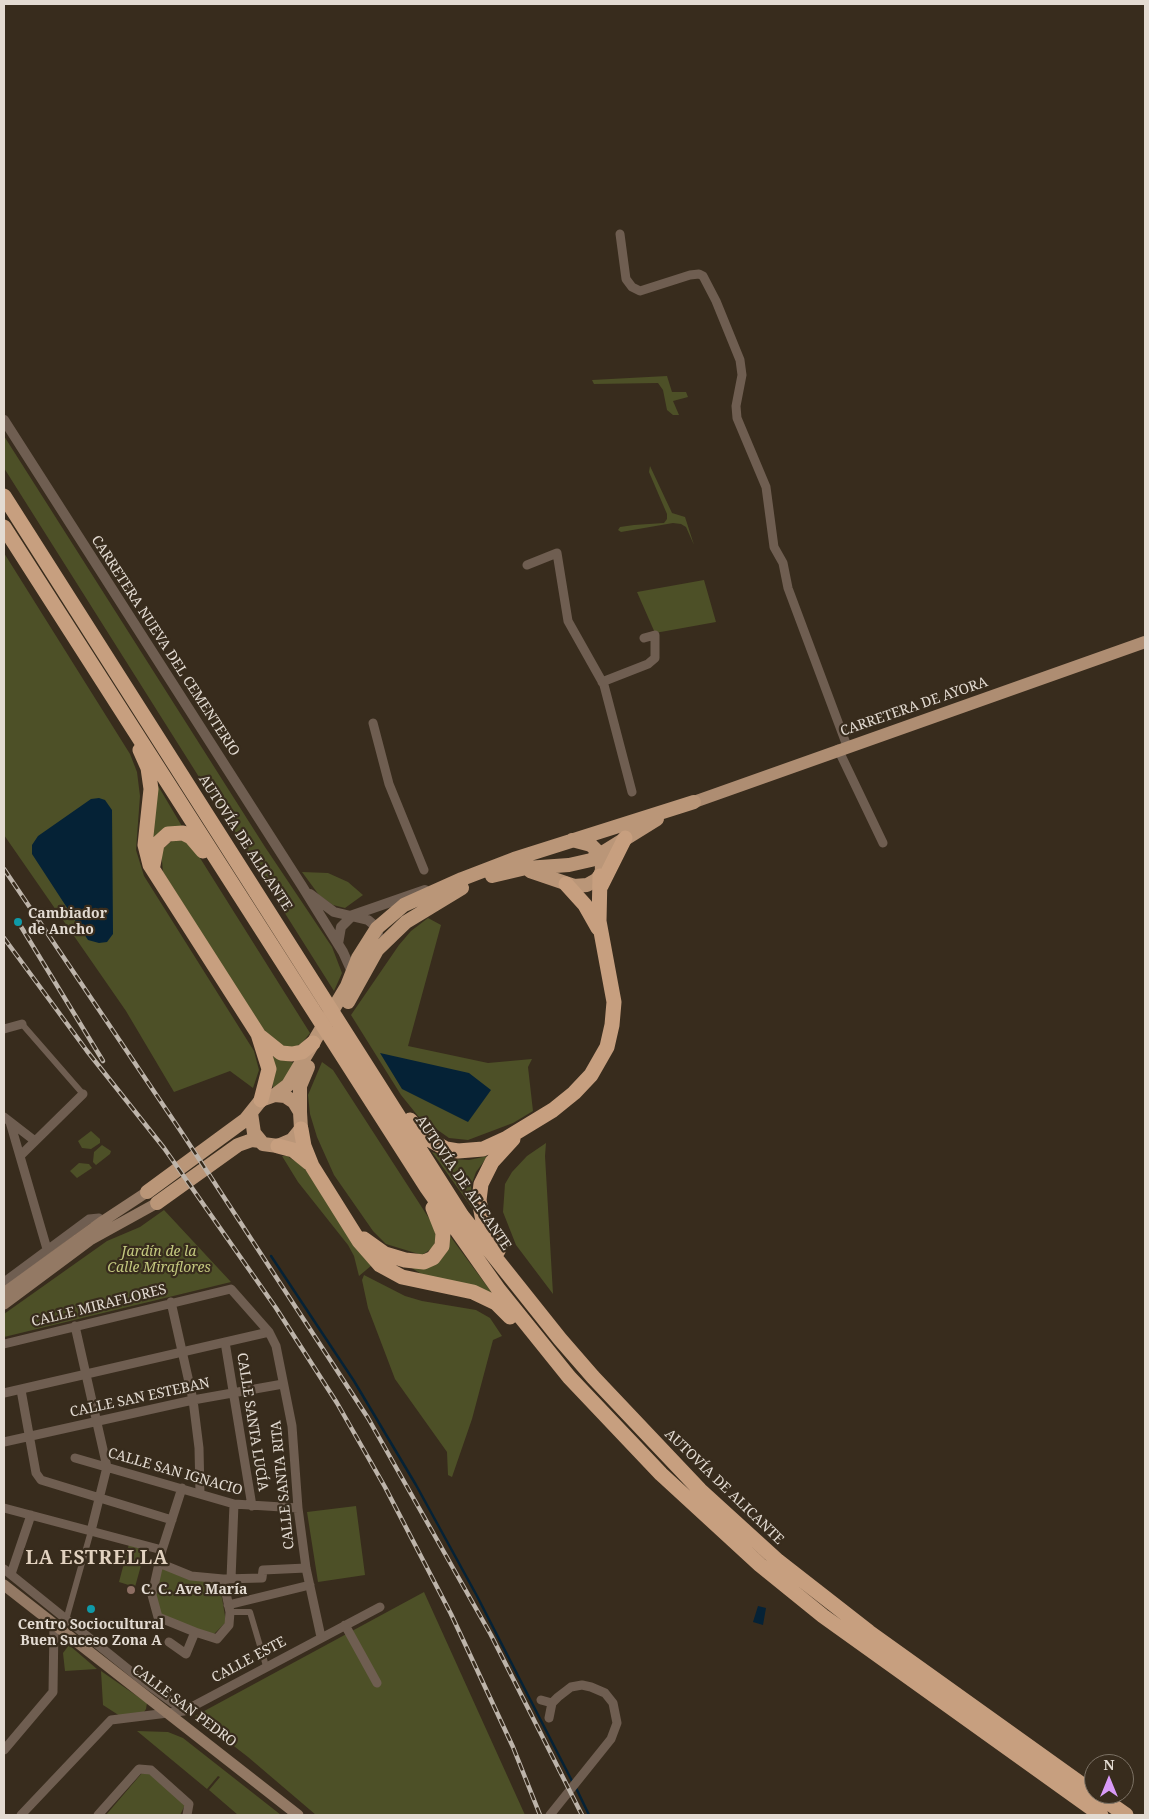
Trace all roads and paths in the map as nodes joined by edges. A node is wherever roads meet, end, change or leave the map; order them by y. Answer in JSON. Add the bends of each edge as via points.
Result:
{"nodes":[{"id":1,"x":620,"y":234,"type":"dead end"},
{"id":2,"x":4,"y":420,"type":"edge"},
{"id":3,"x":4,"y":496,"type":"edge"},
{"id":4,"x":4,"y":527,"type":"edge"},
{"id":5,"x":527,"y":565,"type":"dead end"},
{"id":6,"x":644,"y":638,"type":"dead end"},
{"id":7,"x":1145,"y":642,"type":"edge"},
{"id":8,"x":602,"y":682,"type":"junction"},
{"id":9,"x":125,"y":717,"type":"junction"},
{"id":10,"x":373,"y":722,"type":"dead end"},
{"id":11,"x":842,"y":748,"type":"junction"},
{"id":12,"x":632,"y":792,"type":"dead end"},
{"id":13,"x":694,"y":802,"type":"junction"},
{"id":14,"x":625,"y":838,"type":"junction"},
{"id":15,"x":571,"y":840,"type":"junction"},
{"id":16,"x":883,"y":843,"type":"dead end"},
{"id":17,"x":601,"y":855,"type":"junction"},
{"id":18,"x":560,"y":865,"type":"junction"},
{"id":19,"x":153,"y":869,"type":"junction"},
{"id":20,"x":424,"y":870,"type":"dead end"},
{"id":21,"x":514,"y":870,"type":"junction"},
{"id":22,"x":462,"y":879,"type":"junction"},
{"id":23,"x":600,"y":883,"type":"junction"},
{"id":24,"x":566,"y":884,"type":"junction"},
{"id":25,"x":302,"y":886,"type":"junction"},
{"id":26,"x":234,"y":888,"type":"junction"},
{"id":27,"x":353,"y":915,"type":"junction"},
{"id":28,"x":377,"y":928,"type":"junction"},
{"id":29,"x":602,"y":939,"type":"junction"},
{"id":30,"x":340,"y":948,"type":"junction"},
{"id":31,"x":377,"y":950,"type":"junction"},
{"id":32,"x":358,"y":958,"type":"junction"},
{"id":33,"x":352,"y":972,"type":"junction"},
{"id":34,"x":350,"y":990,"type":"junction"},
{"id":35,"x":22,"y":1024,"type":"joint"},
{"id":36,"x":4,"y":1029,"type":"edge"},
{"id":37,"x":258,"y":1034,"type":"junction"},
{"id":38,"x":316,"y":1046,"type":"junction"},
{"id":39,"x":379,"y":1082,"type":"junction"},
{"id":40,"x":83,"y":1094,"type":"joint"},
{"id":41,"x":268,"y":1098,"type":"junction"},
{"id":42,"x":300,"y":1112,"type":"junction"},
{"id":43,"x":251,"y":1113,"type":"junction"},
{"id":44,"x":7,"y":1119,"type":"edge"},
{"id":45,"x":532,"y":1124,"type":"junction"},
{"id":46,"x":300,"y":1129,"type":"junction"},
{"id":47,"x":34,"y":1141,"type":"junction"},
{"id":48,"x":260,"y":1141,"type":"junction"},
{"id":49,"x":278,"y":1146,"type":"junction"},
{"id":50,"x":20,"y":1156,"type":"junction"},
{"id":51,"x":312,"y":1166,"type":"junction"},
{"id":52,"x":427,"y":1188,"type":"junction"},
{"id":53,"x":147,"y":1192,"type":"joint"},
{"id":54,"x":157,"y":1203,"type":"joint"},
{"id":55,"x":103,"y":1221,"type":"junction"},
{"id":56,"x":348,"y":1221,"type":"junction"},
{"id":57,"x":48,"y":1249,"type":"junction"},
{"id":58,"x":512,"y":1279,"type":"junction"},
{"id":59,"x":4,"y":1282,"type":"edge"},
{"id":60,"x":4,"y":1293,"type":"edge"},
{"id":61,"x":170,"y":1302,"type":"junction"},
{"id":62,"x":4,"y":1304,"type":"edge"},
{"id":63,"x":75,"y":1326,"type":"junction"},
{"id":64,"x":269,"y":1332,"type":"junction"},
{"id":65,"x":225,"y":1342,"type":"junction"},
{"id":66,"x":4,"y":1344,"type":"edge"},
{"id":67,"x":545,"y":1347,"type":"junction"},
{"id":68,"x":182,"y":1352,"type":"junction"},
{"id":69,"x":86,"y":1375,"type":"junction"},
{"id":70,"x":283,"y":1384,"type":"junction"},
{"id":71,"x":21,"y":1390,"type":"junction"},
{"id":72,"x":234,"y":1392,"type":"junction"},
{"id":73,"x":4,"y":1393,"type":"edge"},
{"id":74,"x":192,"y":1400,"type":"junction"},
{"id":75,"x":98,"y":1422,"type":"junction"},
{"id":76,"x":29,"y":1437,"type":"junction"},
{"id":77,"x":4,"y":1442,"type":"edge"},
{"id":78,"x":75,"y":1458,"type":"dead end"},
{"id":79,"x":107,"y":1467,"type":"junction"},
{"id":80,"x":182,"y":1488,"type":"junction"},
{"id":81,"x":200,"y":1493,"type":"junction"},
{"id":82,"x":100,"y":1498,"type":"junction"},
{"id":83,"x":234,"y":1504,"type":"junction"},
{"id":84,"x":252,"y":1506,"type":"junction"},
{"id":85,"x":4,"y":1508,"type":"edge"},
{"id":86,"x":298,"y":1508,"type":"junction"},
{"id":87,"x":31,"y":1515,"type":"junction"},
{"id":88,"x":172,"y":1520,"type":"junction"},
{"id":89,"x":91,"y":1531,"type":"junction"},
{"id":90,"x":162,"y":1550,"type":"junction"},
{"id":91,"x":159,"y":1563,"type":"junction"},
{"id":92,"x":306,"y":1568,"type":"junction"},
{"id":93,"x":7,"y":1572,"type":"edge"},
{"id":94,"x":227,"y":1579,"type":"junction"},
{"id":95,"x":4,"y":1585,"type":"edge"},
{"id":96,"x":310,"y":1585,"type":"junction"},
{"id":97,"x":380,"y":1607,"type":"dead end"},
{"id":98,"x":229,"y":1609,"type":"junction"},
{"id":99,"x":66,"y":1620,"type":"junction"},
{"id":100,"x":54,"y":1624,"type":"junction"},
{"id":101,"x":345,"y":1626,"type":"junction"},
{"id":102,"x":195,"y":1632,"type":"junction"},
{"id":103,"x":321,"y":1637,"type":"junction"},
{"id":104,"x":169,"y":1642,"type":"dead end"},
{"id":105,"x":266,"y":1666,"type":"junction"},
{"id":106,"x":377,"y":1683,"type":"dead end"},
{"id":107,"x":541,"y":1700,"type":"dead end"},
{"id":108,"x":552,"y":1703,"type":"junction"},
{"id":109,"x":184,"y":1711,"type":"junction"},
{"id":110,"x":164,"y":1712,"type":"junction"},
{"id":111,"x":549,"y":1718,"type":"dead end"},
{"id":112,"x":184,"y":1727,"type":"junction"},
{"id":113,"x":4,"y":1750,"type":"edge"},
{"id":114,"x":1084,"y":1785,"type":"edge"},
{"id":115,"x":1110,"y":1804,"type":"edge"},
{"id":116,"x":21,"y":1815,"type":"edge"},
{"id":117,"x":98,"y":1815,"type":"edge"},
{"id":118,"x":188,"y":1815,"type":"edge"},
{"id":119,"x":298,"y":1815,"type":"edge"},
{"id":120,"x":550,"y":1815,"type":"edge"},
{"id":121,"x":1101,"y":1815,"type":"edge"},
{"id":122,"x":1126,"y":1815,"type":"edge"}],
"edges":[{"from":1,"to":11,"type":"street","via":[[626,280],[632,287],[640,291],[699,274],[704,277],[716,301],[740,360],[742,375],[737,418],[766,486],[774,547],[783,563],[788,588]]},
{"from":2,"to":25,"type":"street","name":"CARRETERA NUEVA DEL CEMENTERIO"},
{"from":3,"to":39,"type":"highway","name":"AUTOVÍA DE ALICANTE"},
{"from":4,"to":9,"type":"highway"},
{"from":5,"to":8,"type":"street","via":[[557,553],[568,621]]},
{"from":6,"to":8,"type":"street","via":[[655,635],[655,658],[648,664]]},
{"from":7,"to":11,"type":"main road","name":"CARRETERA DE AYORA"},
{"from":8,"to":12,"type":"street"},
{"from":9,"to":19,"type":"highway","via":[[148,768],[151,789],[145,845]]},
{"from":9,"to":26,"type":"highway"},
{"from":10,"to":20,"type":"street","via":[[389,784]]},
{"from":11,"to":13,"type":"main road","name":"CARRETERA DE AYORA"},
{"from":11,"to":16,"type":"street"},
{"from":13,"to":14,"type":"highway"},
{"from":13,"to":15,"type":"highway"},
{"from":14,"to":17,"type":"highway"},
{"from":14,"to":23,"type":"highway"},
{"from":15,"to":17,"type":"highway","via":[[591,845]]},
{"from":15,"to":18,"type":"highway","via":[[562,852]]},
{"from":15,"to":22,"type":"highway"},
{"from":17,"to":18,"type":"highway","via":[[580,863]]},
{"from":17,"to":23,"type":"highway"},
{"from":18,"to":21,"type":"highway"},
{"from":18,"to":24,"type":"highway"},
{"from":19,"to":26,"type":"highway","via":[[154,851],[161,839],[168,834],[183,833],[191,837],[220,876]]},
{"from":19,"to":37,"type":"highway"},
{"from":21,"to":24,"type":"highway","via":[[540,873]]},
{"from":21,"to":31,"type":"highway","via":[[450,894],[406,922]]},
{"from":22,"to":27,"type":"street"},
{"from":22,"to":28,"type":"highway","via":[[404,905]]},
{"from":23,"to":24,"type":"highway"},
{"from":23,"to":29,"type":"highway"},
{"from":24,"to":29,"type":"highway","via":[[585,905]]},
{"from":25,"to":27,"type":"street","name":"CARRETERA NUEVA DEL CEMENTERIO","via":[[326,908]]},
{"from":25,"to":30,"type":"street","name":"CARRETERA NUEVA DEL CEMENTERIO"},
{"from":26,"to":52,"type":"highway"},
{"from":27,"to":28,"type":"street","name":"CARRETERA NUEVA DEL CEMENTERIO","via":[[368,920]]},
{"from":27,"to":30,"type":"street","via":[[341,927]]},
{"from":28,"to":31,"type":"street"},
{"from":28,"to":32,"type":"highway"},
{"from":29,"to":45,"type":"highway","via":[[614,1002],[607,1047],[591,1075],[574,1093]]},
{"from":30,"to":32,"type":"street"},
{"from":30,"to":33,"type":"street","name":"CARRETERA NUEVA DEL CEMENTERIO"},
{"from":31,"to":32,"type":"street","via":[[367,957]]},
{"from":31,"to":34,"type":"highway"},
{"from":32,"to":33,"type":"highway"},
{"from":33,"to":34,"type":"highway"},
{"from":34,"to":38,"type":"highway"},
{"from":35,"to":36,"type":"street"},
{"from":35,"to":40,"type":"street"},
{"from":37,"to":38,"type":"highway","via":[[281,1053],[302,1052]]},
{"from":37,"to":41,"type":"highway","via":[[269,1069]]},
{"from":38,"to":41,"type":"highway","via":[[281,1092]]},
{"from":38,"to":42,"type":"highway","via":[[300,1086]]},
{"from":39,"to":45,"type":"highway","via":[[419,1132],[446,1149],[483,1149]]},
{"from":39,"to":58,"type":"highway","name":"AUTOVÍA DE ALICANTE","via":[[462,1216]]},
{"from":40,"to":47,"type":"street"},
{"from":41,"to":42,"type":"highway","via":[[285,1096]]},
{"from":41,"to":43,"type":"highway"},
{"from":42,"to":46,"type":"highway"},
{"from":43,"to":48,"type":"highway","via":[[252,1128]]},
{"from":43,"to":53,"type":"highway"},
{"from":44,"to":47,"type":"street"},
{"from":44,"to":50,"type":"street"},
{"from":45,"to":58,"type":"highway","via":[[503,1147],[492,1162],[479,1200],[483,1221]]},
{"from":46,"to":49,"type":"highway","via":[[292,1140]]},
{"from":46,"to":51,"type":"highway"},
{"from":47,"to":50,"type":"street"},
{"from":48,"to":49,"type":"highway"},
{"from":48,"to":54,"type":"highway","via":[[246,1141]]},
{"from":49,"to":51,"type":"highway","via":[[298,1153]]},
{"from":50,"to":57,"type":"street"},
{"from":51,"to":56,"type":"highway"},
{"from":52,"to":56,"type":"highway","via":[[444,1232],[442,1246],[433,1258],[415,1262],[385,1254],[364,1239]]},
{"from":52,"to":67,"type":"highway","via":[[499,1290]]},
{"from":53,"to":55,"type":"main road"},
{"from":54,"to":62,"type":"main road","via":[[90,1240]]},
{"from":55,"to":57,"type":"street","via":[[89,1218]]},
{"from":55,"to":60,"type":"main road"},
{"from":56,"to":67,"type":"highway","via":[[363,1247],[380,1265],[402,1277],[486,1297],[502,1308],[529,1338]]},
{"from":57,"to":59,"type":"street"},
{"from":58,"to":114,"type":"highway","name":"AUTOVÍA DE ALICANTE","via":[[593,1377],[733,1522],[833,1605]]},
{"from":61,"to":63,"type":"street","name":"CALLE MIRAFLORES"},
{"from":61,"to":64,"type":"street","name":"CALLE MIRAFLORES","via":[[230,1289]]},
{"from":61,"to":68,"type":"street"},
{"from":63,"to":66,"type":"street","name":"CALLE MIRAFLORES"},
{"from":63,"to":69,"type":"street"},
{"from":64,"to":65,"type":"street"},
{"from":64,"to":70,"type":"street","name":"CALLE SANTA RITA","via":[[276,1346]]},
{"from":65,"to":68,"type":"street"},
{"from":65,"to":72,"type":"street","name":"CALLE SANTA LUCÍA"},
{"from":67,"to":121,"type":"highway","via":[[623,1435],[760,1565],[823,1616]]},
{"from":68,"to":69,"type":"street"},
{"from":68,"to":74,"type":"street"},
{"from":69,"to":71,"type":"street"},
{"from":69,"to":75,"type":"street"},
{"from":70,"to":72,"type":"street","name":"CALLE SAN ESTEBAN"},
{"from":70,"to":86,"type":"street","name":"CALLE SANTA RITA","via":[[292,1426]]},
{"from":71,"to":73,"type":"street"},
{"from":71,"to":76,"type":"street"},
{"from":72,"to":74,"type":"street","name":"CALLE SAN ESTEBAN"},
{"from":72,"to":84,"type":"street","name":"CALLE SANTA LUCÍA"},
{"from":74,"to":75,"type":"street","name":"CALLE SAN ESTEBAN"},
{"from":74,"to":81,"type":"street","via":[[199,1448]]},
{"from":75,"to":76,"type":"street","name":"CALLE SAN ESTEBAN"},
{"from":75,"to":79,"type":"street"},
{"from":76,"to":77,"type":"street","name":"CALLE SAN ESTEBAN"},
{"from":76,"to":82,"type":"street","via":[[36,1474],[43,1481]]},
{"from":78,"to":79,"type":"street","name":"CALLE SAN IGNACIO"},
{"from":79,"to":80,"type":"street","name":"CALLE SAN IGNACIO"},
{"from":79,"to":82,"type":"street"},
{"from":80,"to":81,"type":"street","name":"CALLE SAN IGNACIO"},
{"from":80,"to":88,"type":"street"},
{"from":81,"to":83,"type":"street","name":"CALLE SAN IGNACIO"},
{"from":82,"to":88,"type":"street"},
{"from":82,"to":89,"type":"street"},
{"from":83,"to":84,"type":"street","name":"CALLE SAN IGNACIO"},
{"from":83,"to":94,"type":"street"},
{"from":84,"to":86,"type":"street","name":"CALLE SAN IGNACIO"},
{"from":85,"to":87,"type":"street"},
{"from":86,"to":92,"type":"street","name":"CALLE SANTA RITA"},
{"from":87,"to":89,"type":"street"},
{"from":87,"to":93,"type":"street"},
{"from":88,"to":90,"type":"street"},
{"from":89,"to":90,"type":"street"},
{"from":89,"to":99,"type":"street"},
{"from":90,"to":91,"type":"street"},
{"from":91,"to":94,"type":"street","via":[[191,1576]]},
{"from":91,"to":102,"type":"street","via":[[152,1595],[158,1617]]},
{"from":92,"to":94,"type":"street","via":[[263,1570],[262,1578]]},
{"from":92,"to":96,"type":"street","name":"CALLE SANTA RITA"},
{"from":93,"to":99,"type":"street","name":"CALLE SAN PEDRO"},
{"from":94,"to":98,"type":"street"},
{"from":95,"to":100,"type":"main road","name":"CALLE SAN PEDRO"},
{"from":96,"to":98,"type":"street"},
{"from":96,"to":103,"type":"street","name":"CALLE SANTA RITA"},
{"from":97,"to":101,"type":"street","name":"CALLE ESTE"},
{"from":98,"to":102,"type":"street","via":[[229,1624],[217,1638]]},
{"from":98,"to":105,"type":"street","via":[[250,1612]]},
{"from":99,"to":109,"type":"street","name":"CALLE SAN PEDRO"},
{"from":100,"to":110,"type":"main road","name":"CALLE SAN PEDRO"},
{"from":100,"to":113,"type":"street","via":[[53,1692]]},
{"from":101,"to":103,"type":"street","name":"CALLE ESTE"},
{"from":101,"to":106,"type":"street"},
{"from":102,"to":104,"type":"street","via":[[186,1654]]},
{"from":103,"to":105,"type":"street","name":"CALLE ESTE"},
{"from":105,"to":109,"type":"street","name":"CALLE ESTE"},
{"from":107,"to":108,"type":"street"},
{"from":108,"to":111,"type":"street"},
{"from":108,"to":120,"type":"street","via":[[564,1691],[582,1685],[598,1689],[613,1703],[617,1723],[611,1740]]},
{"from":109,"to":110,"type":"street","name":"CALLE ESTE"},
{"from":109,"to":112,"type":"street"},
{"from":110,"to":112,"type":"main road","name":"CALLE SAN PEDRO"},
{"from":110,"to":116,"type":"street","name":"CALLE ESTE","via":[[111,1720]]},
{"from":112,"to":119,"type":"main road","name":"CALLE SAN PEDRO"},
{"from":115,"to":122,"type":"highway","name":"AUTOVÍA DE ALICANTE"},
{"from":117,"to":118,"type":"street","via":[[139,1769],[151,1770],[189,1804]]}]}
